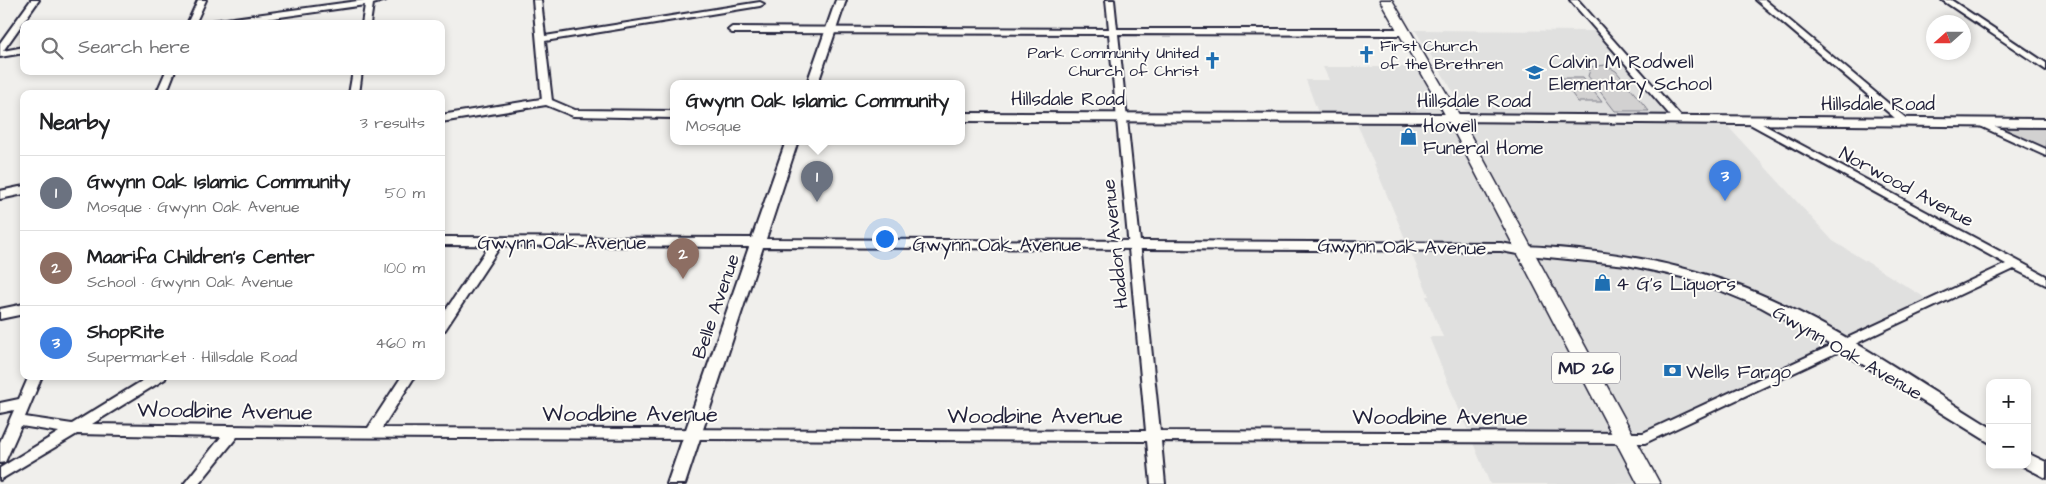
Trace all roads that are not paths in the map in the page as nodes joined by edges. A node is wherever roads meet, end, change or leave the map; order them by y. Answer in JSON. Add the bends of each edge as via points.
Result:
{"nodes":[{"id":1,"x":35,"y":0,"type":"edge"},
{"id":2,"x":202,"y":0,"type":"edge"},
{"id":3,"x":382,"y":0,"type":"edge"},
{"id":4,"x":537,"y":0,"type":"edge"},
{"id":5,"x":840,"y":0,"type":"edge"},
{"id":6,"x":1110,"y":0,"type":"edge"},
{"id":7,"x":1386,"y":0,"type":"edge"},
{"id":8,"x":1574,"y":0,"type":"edge"},
{"id":9,"x":1760,"y":0,"type":"edge"},
{"id":10,"x":1946,"y":0,"type":"edge"},
{"id":11,"x":369,"y":1,"type":"edge"},
{"id":12,"x":760,"y":4,"type":"dead end"},
{"id":13,"x":21,"y":20,"type":"edge"},
{"id":14,"x":193,"y":20,"type":"edge"},
{"id":15,"x":239,"y":20,"type":"edge"},
{"id":16,"x":367,"y":20,"type":"edge"},
{"id":17,"x":20,"y":21,"type":"edge"},
{"id":18,"x":732,"y":30,"type":"dead end"},
{"id":19,"x":830,"y":31,"type":"junction"},
{"id":20,"x":1113,"y":32,"type":"junction"},
{"id":21,"x":1405,"y":32,"type":"junction"},
{"id":22,"x":540,"y":38,"type":"junction"},
{"id":23,"x":0,"y":49,"type":"edge"},
{"id":24,"x":20,"y":51,"type":"edge"},
{"id":25,"x":0,"y":54,"type":"edge"},
{"id":26,"x":2046,"y":67,"type":"edge"},
{"id":27,"x":168,"y":75,"type":"edge"},
{"id":28,"x":357,"y":75,"type":"edge"},
{"id":29,"x":813,"y":80,"type":"edge"},
{"id":30,"x":163,"y":90,"type":"edge"},
{"id":31,"x":355,"y":90,"type":"edge"},
{"id":32,"x":547,"y":101,"type":"junction"},
{"id":33,"x":670,"y":115,"type":"edge"},
{"id":34,"x":965,"y":117,"type":"edge"},
{"id":35,"x":1122,"y":117,"type":"junction"},
{"id":36,"x":445,"y":118,"type":"edge"},
{"id":37,"x":1454,"y":118,"type":"junction"},
{"id":38,"x":1679,"y":120,"type":"junction"},
{"id":39,"x":1751,"y":121,"type":"junction"},
{"id":40,"x":1904,"y":122,"type":"junction"},
{"id":41,"x":1980,"y":122,"type":"junction"},
{"id":42,"x":2046,"y":123,"type":"edge"},
{"id":43,"x":791,"y":145,"type":"edge"},
{"id":44,"x":2046,"y":153,"type":"edge"},
{"id":45,"x":20,"y":191,"type":"edge"},
{"id":46,"x":0,"y":194,"type":"edge"},
{"id":47,"x":445,"y":240,"type":"edge"},
{"id":48,"x":495,"y":245,"type":"junction"},
{"id":49,"x":756,"y":246,"type":"junction"},
{"id":50,"x":445,"y":248,"type":"edge"},
{"id":51,"x":1135,"y":249,"type":"junction"},
{"id":52,"x":1523,"y":251,"type":"junction"},
{"id":53,"x":2015,"y":264,"type":"junction"},
{"id":54,"x":2046,"y":281,"type":"edge"},
{"id":55,"x":20,"y":310,"type":"edge"},
{"id":56,"x":0,"y":314,"type":"edge"},
{"id":57,"x":445,"y":321,"type":"edge"},
{"id":58,"x":1844,"y":346,"type":"junction"},
{"id":59,"x":34,"y":380,"type":"edge"},
{"id":60,"x":154,"y":380,"type":"edge"},
{"id":61,"x":406,"y":380,"type":"edge"},
{"id":62,"x":25,"y":403,"type":"junction"},
{"id":63,"x":0,"y":408,"type":"edge"},
{"id":64,"x":16,"y":421,"type":"junction"},
{"id":65,"x":74,"y":429,"type":"junction"},
{"id":66,"x":233,"y":432,"type":"junction"},
{"id":67,"x":372,"y":432,"type":"junction"},
{"id":68,"x":692,"y":434,"type":"junction"},
{"id":69,"x":1986,"y":434,"type":"edge"},
{"id":70,"x":1154,"y":437,"type":"junction"},
{"id":71,"x":1624,"y":438,"type":"junction"},
{"id":72,"x":0,"y":458,"type":"edge"},
{"id":73,"x":2031,"y":462,"type":"edge"},
{"id":74,"x":2046,"y":471,"type":"edge"},
{"id":75,"x":0,"y":475,"type":"edge"},
{"id":76,"x":191,"y":484,"type":"edge"},
{"id":77,"x":676,"y":484,"type":"edge"},
{"id":78,"x":1158,"y":484,"type":"edge"},
{"id":79,"x":1649,"y":484,"type":"edge"}],
"edges":[{"from":1,"to":13,"type":"street"},
{"from":2,"to":14,"type":"street"},
{"from":3,"to":11,"type":"street"},
{"from":4,"to":22,"type":"street"},
{"from":5,"to":19,"type":"street"},
{"from":6,"to":20,"type":"street","name":"Haddon Avenue"},
{"from":7,"to":21,"type":"main road","number":"MD 26"},
{"from":8,"to":38,"type":"street"},
{"from":9,"to":40,"type":"street"},
{"from":10,"to":26,"type":"street"},
{"from":11,"to":15,"type":"street"},
{"from":11,"to":16,"type":"street"},
{"from":12,"to":22,"type":"street"},
{"from":17,"to":23,"type":"street"},
{"from":18,"to":19,"type":"street"},
{"from":19,"to":20,"type":"street"},
{"from":19,"to":29,"type":"street"},
{"from":20,"to":21,"type":"street"},
{"from":20,"to":35,"type":"street","name":"Haddon Avenue"},
{"from":21,"to":37,"type":"main road","number":"MD 26"},
{"from":22,"to":32,"type":"street"},
{"from":24,"to":25,"type":"street"},
{"from":27,"to":30,"type":"street"},
{"from":28,"to":31,"type":"street"},
{"from":32,"to":33,"type":"street","via":[[573,113]]},
{"from":32,"to":36,"type":"street"},
{"from":34,"to":35,"type":"street","name":"Hillsdale Road"},
{"from":35,"to":37,"type":"street","name":"Hillsdale Road"},
{"from":35,"to":51,"type":"street","name":"Haddon Avenue"},
{"from":37,"to":38,"type":"main road","name":"Hillsdale Road"},
{"from":37,"to":52,"type":"main road","number":"MD 26"},
{"from":38,"to":39,"type":"main road","name":"Hillsdale Road"},
{"from":39,"to":40,"type":"main road","name":"Hillsdale Road"},
{"from":39,"to":53,"type":"street","name":"Norwood Avenue"},
{"from":40,"to":41,"type":"main road","name":"Hillsdale Road"},
{"from":41,"to":42,"type":"main road","name":"Hillsdale Road"},
{"from":41,"to":44,"type":"street"},
{"from":43,"to":49,"type":"street","name":"Belle Avenue"},
{"from":45,"to":46,"type":"street"},
{"from":47,"to":48,"type":"street","name":"Gwynn Oak Avenue"},
{"from":48,"to":49,"type":"street","name":"Gwynn Oak Avenue"},
{"from":48,"to":50,"type":"street","name":"Gwynn Oak Avenue"},
{"from":48,"to":57,"type":"street"},
{"from":49,"to":51,"type":"street","name":"Gwynn Oak Avenue"},
{"from":49,"to":68,"type":"street","name":"Belle Avenue"},
{"from":51,"to":52,"type":"street","name":"Gwynn Oak Avenue","via":[[1503,254]]},
{"from":51,"to":70,"type":"street","name":"Haddon Avenue"},
{"from":52,"to":58,"type":"main road","name":"Gwynn Oak Avenue","via":[[1593,255],[1689,274],[1783,312]]},
{"from":52,"to":71,"type":"main road","number":"MD 26"},
{"from":53,"to":54,"type":"street","name":"Norwood Avenue"},
{"from":53,"to":58,"type":"street","name":"Woodbine Avenue"},
{"from":55,"to":56,"type":"street"},
{"from":58,"to":69,"type":"main road","name":"Gwynn Oak Avenue"},
{"from":58,"to":71,"type":"street","name":"Woodbine Avenue","via":[[1651,437]]},
{"from":59,"to":62,"type":"street"},
{"from":60,"to":65,"type":"street"},
{"from":61,"to":67,"type":"street"},
{"from":62,"to":63,"type":"street"},
{"from":62,"to":64,"type":"street"},
{"from":64,"to":65,"type":"street","name":"Woodbine Avenue"},
{"from":64,"to":72,"type":"street"},
{"from":65,"to":66,"type":"street","name":"Woodbine Avenue"},
{"from":65,"to":75,"type":"street"},
{"from":66,"to":67,"type":"street","name":"Woodbine Avenue"},
{"from":66,"to":76,"type":"street"},
{"from":67,"to":68,"type":"street","name":"Woodbine Avenue"},
{"from":68,"to":70,"type":"street","name":"Woodbine Avenue"},
{"from":68,"to":77,"type":"street","name":"Belle Avenue"},
{"from":70,"to":71,"type":"street","name":"Woodbine Avenue"},
{"from":70,"to":78,"type":"street","name":"Haddon Avenue"},
{"from":71,"to":79,"type":"main road","number":"MD 26"},
{"from":73,"to":74,"type":"main road"}]}
